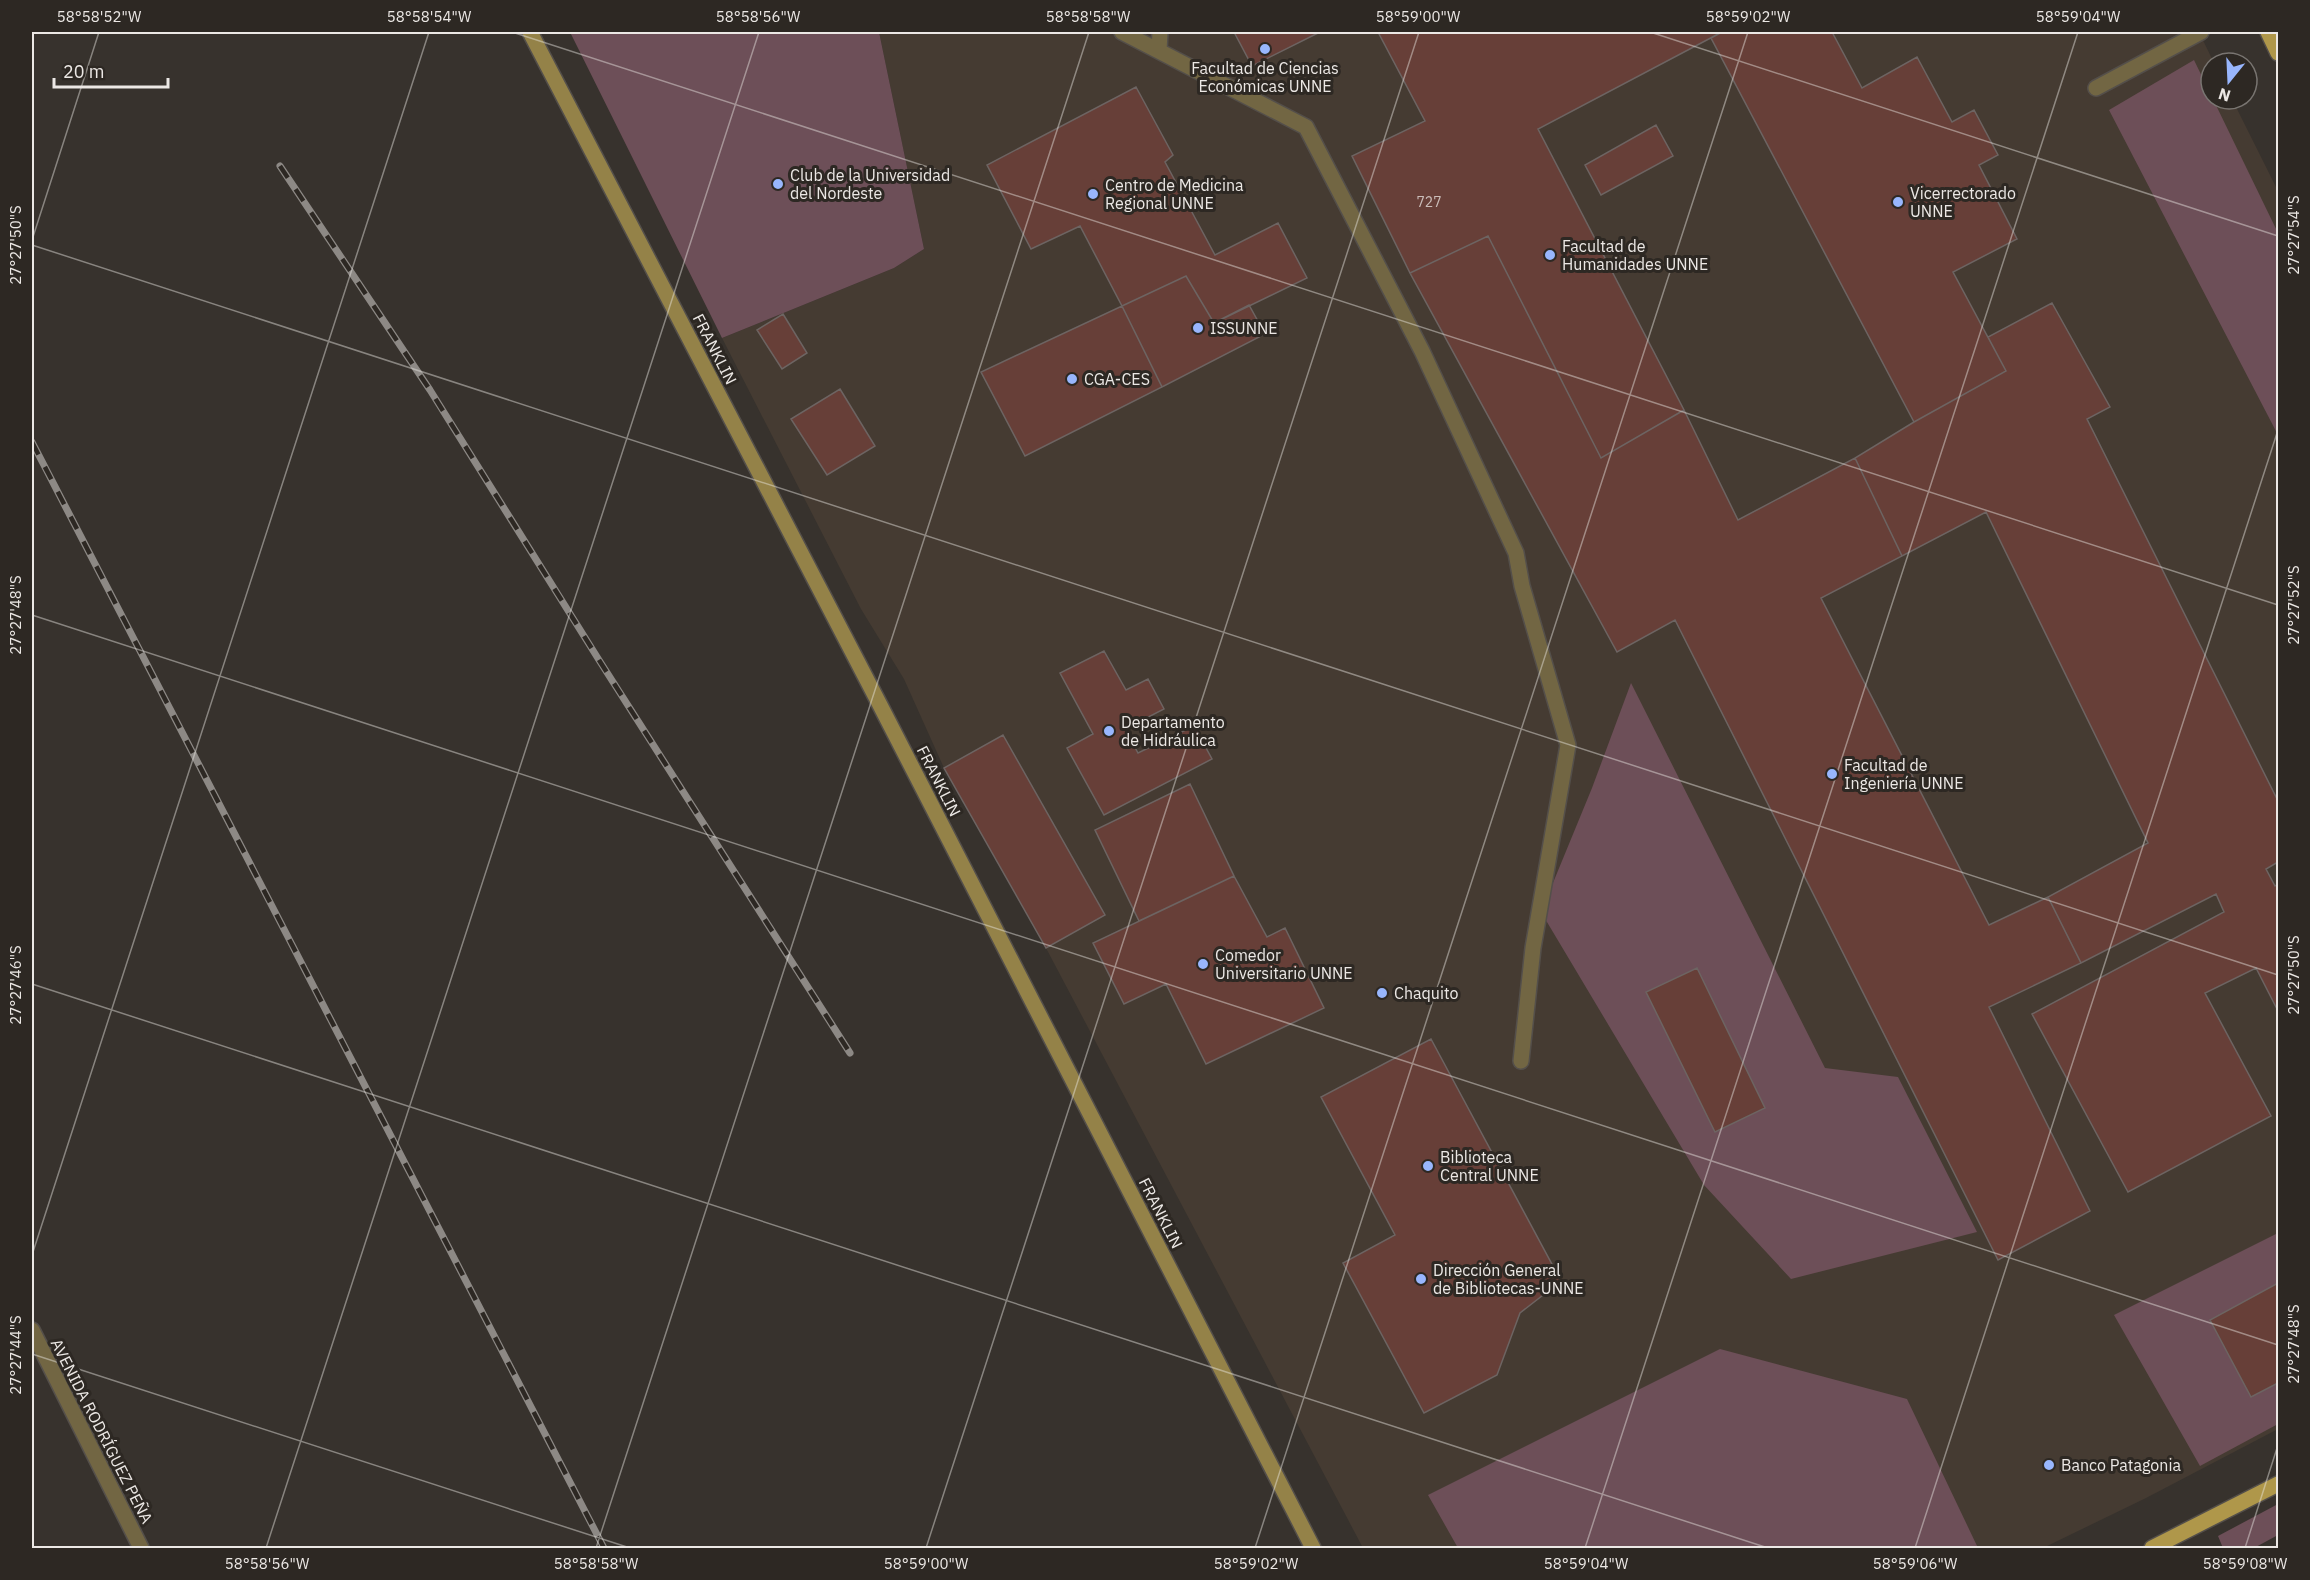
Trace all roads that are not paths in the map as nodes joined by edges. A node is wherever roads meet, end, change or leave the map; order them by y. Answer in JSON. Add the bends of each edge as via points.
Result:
{"nodes":[{"id":1,"x":530,"y":32,"type":"edge"},
{"id":2,"x":1122,"y":32,"type":"edge"},
{"id":3,"x":1160,"y":32,"type":"edge"},
{"id":4,"x":2201,"y":32,"type":"edge"},
{"id":5,"x":2268,"y":32,"type":"edge"},
{"id":6,"x":1159,"y":51,"type":"junction"},
{"id":7,"x":2278,"y":53,"type":"edge"},
{"id":8,"x":2096,"y":88,"type":"dead end"},
{"id":9,"x":1521,"y":1061,"type":"dead end"},
{"id":10,"x":32,"y":1330,"type":"edge"},
{"id":11,"x":2278,"y":1484,"type":"edge"},
{"id":12,"x":2173,"y":1544,"type":"edge"},
{"id":13,"x":141,"y":1548,"type":"edge"},
{"id":14,"x":1313,"y":1548,"type":"edge"},
{"id":15,"x":2152,"y":1548,"type":"edge"}],
"edges":[{"from":1,"to":14,"type":"street","name":"FRANKLIN"},
{"from":2,"to":6,"type":"street"},
{"from":3,"to":6,"type":"street"},
{"from":4,"to":8,"type":"street"},
{"from":5,"to":7,"type":"main road"},
{"from":6,"to":9,"type":"street","via":[[1306,127],[1422,351],[1515,553],[1568,746],[1533,948]]},
{"from":10,"to":13,"type":"street","name":"AVENIDA RODRÍGUEZ PEÑA"},
{"from":11,"to":12,"type":"main road"},
{"from":12,"to":15,"type":"main road"}]}
